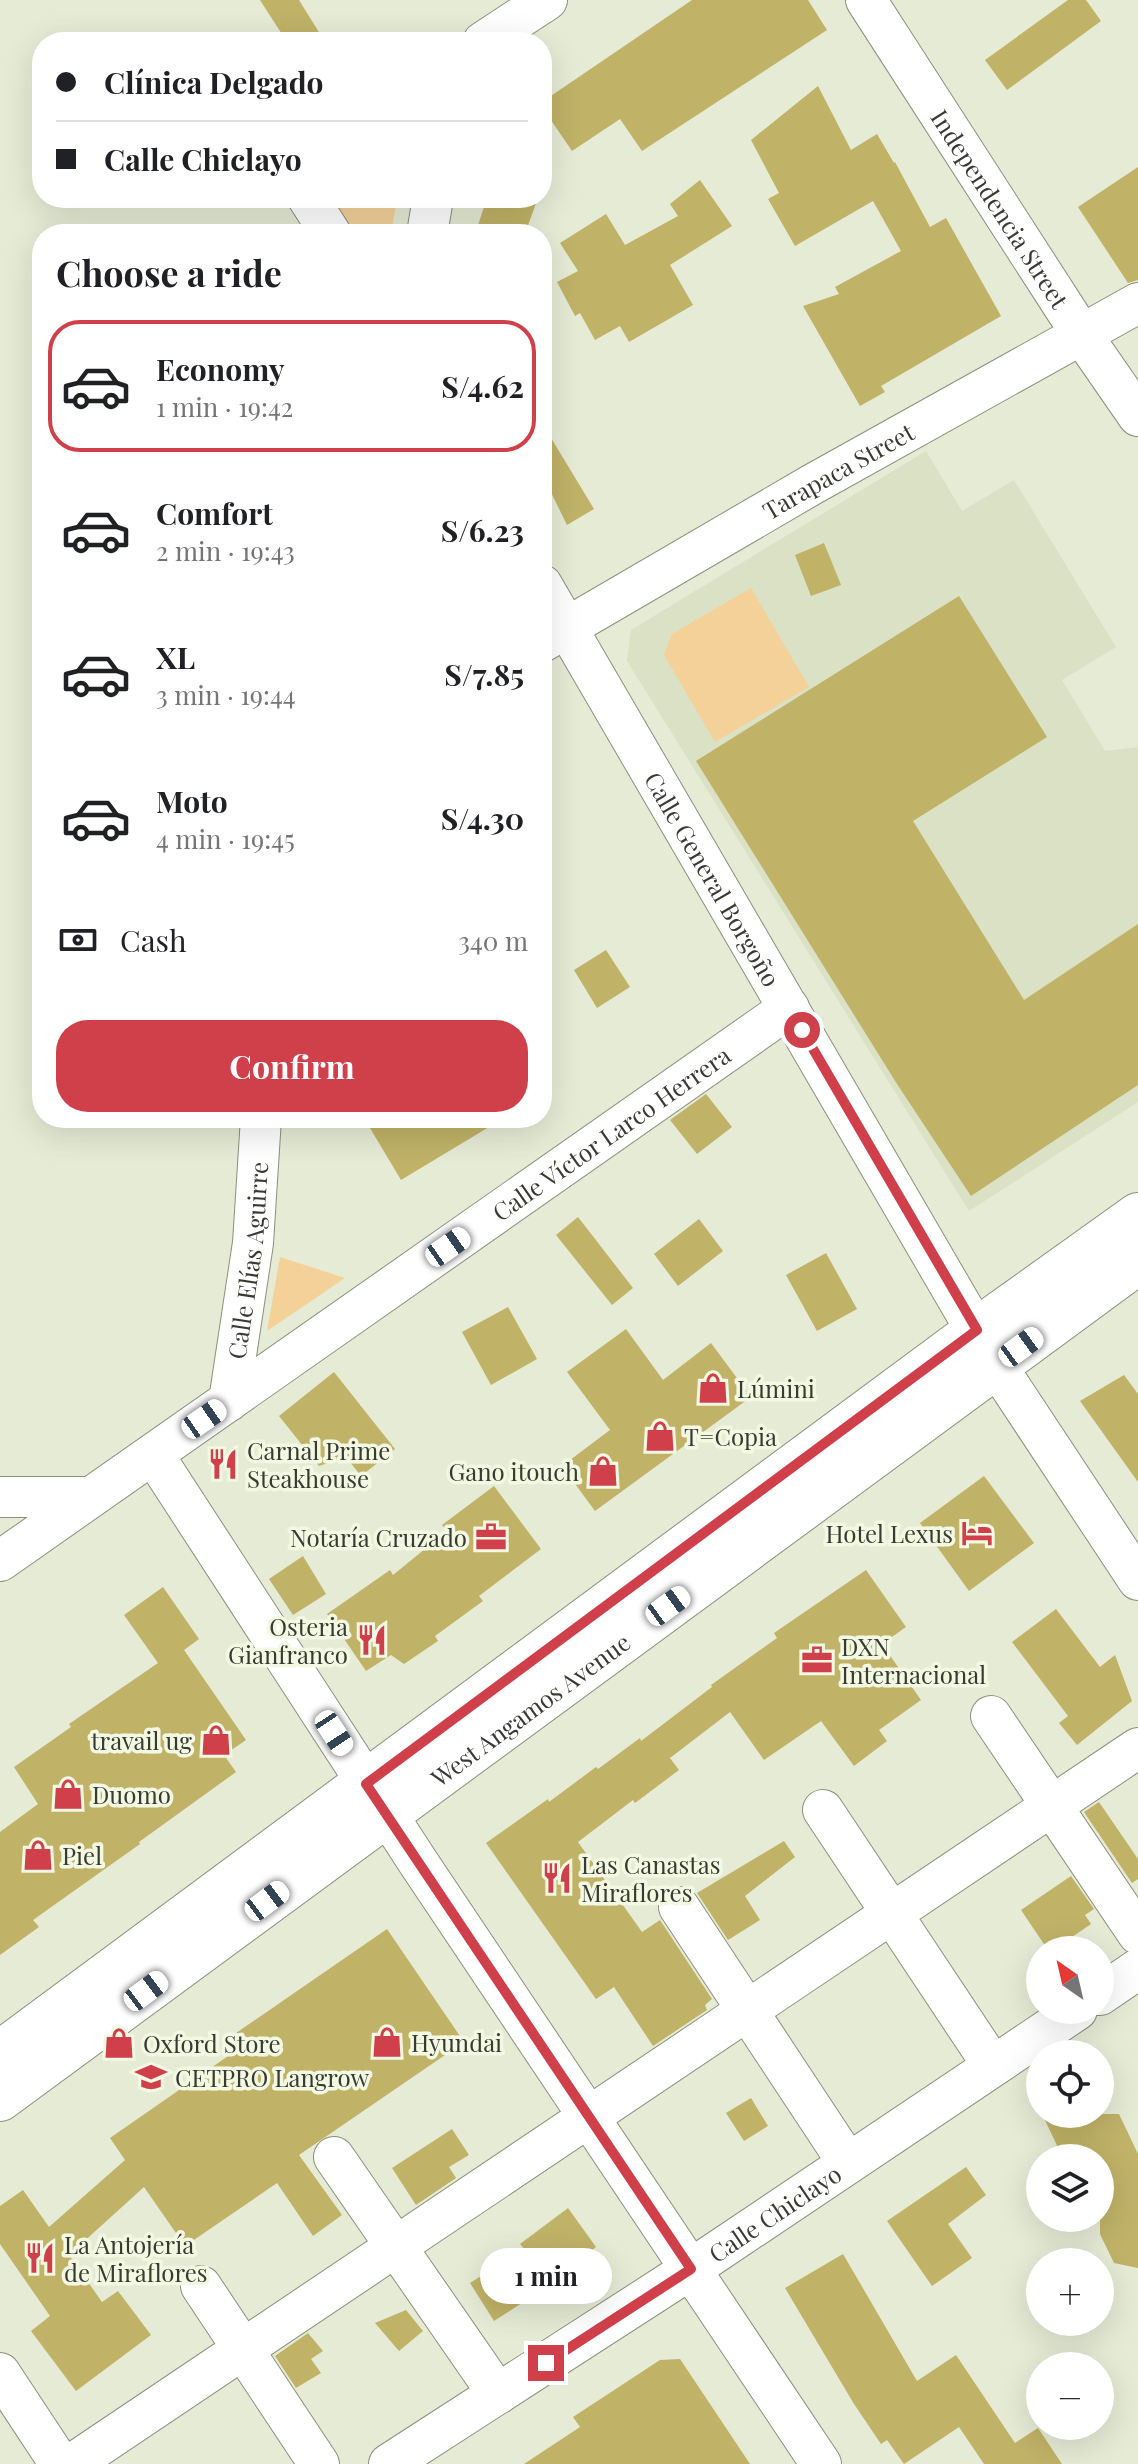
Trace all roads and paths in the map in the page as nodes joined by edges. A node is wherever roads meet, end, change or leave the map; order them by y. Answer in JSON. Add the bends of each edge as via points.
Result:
{"nodes":[{"id":1,"x":547,"y":0,"type":"edge"},
{"id":2,"x":866,"y":0,"type":"edge"},
{"id":3,"x":498,"y":32,"type":"edge"},
{"id":4,"x":1138,"y":303,"type":"edge"},
{"id":5,"x":1082,"y":335,"type":"junction"},
{"id":6,"x":1138,"y":416,"type":"edge"},
{"id":7,"x":554,"y":635,"type":"edge"},
{"id":8,"x":789,"y":1008,"type":"junction"},
{"id":9,"x":260,"y":1128,"type":"edge"},
{"id":10,"x":1138,"y":1215,"type":"edge"},
{"id":11,"x":1138,"y":1262,"type":"edge"},
{"id":12,"x":987,"y":1348,"type":"junction"},
{"id":13,"x":229,"y":1401,"type":"junction"},
{"id":14,"x":153,"y":1454,"type":"junction"},
{"id":15,"x":0,"y":1497,"type":"edge"},
{"id":16,"x":90,"y":1497,"type":"junction"},
{"id":17,"x":0,"y":1561,"type":"edge"},
{"id":18,"x":1138,"y":1580,"type":"edge"},
{"id":19,"x":991,"y":1716,"type":"dead end"},
{"id":20,"x":1138,"y":1748,"type":"edge"},
{"id":21,"x":376,"y":1798,"type":"junction"},
{"id":22,"x":1052,"y":1806,"type":"junction"},
{"id":23,"x":823,"y":1810,"type":"dead end"},
{"id":24,"x":679,"y":1907,"type":"dead end"},
{"id":25,"x":891,"y":1915,"type":"junction"},
{"id":26,"x":1138,"y":1934,"type":"edge"},
{"id":27,"x":1138,"y":1969,"type":"edge"},
{"id":28,"x":1114,"y":1985,"type":"edge"},
{"id":29,"x":747,"y":2011,"type":"junction"},
{"id":30,"x":1056,"y":2024,"type":"edge"},
{"id":31,"x":0,"y":2053,"type":"edge"},
{"id":32,"x":993,"y":2066,"type":"junction"},
{"id":33,"x":0,"y":2099,"type":"edge"},
{"id":34,"x":589,"y":2117,"type":"junction"},
{"id":35,"x":334,"y":2157,"type":"dead end"},
{"id":36,"x":848,"y":2163,"type":"junction"},
{"id":37,"x":396,"y":2247,"type":"junction"},
{"id":38,"x":691,"y":2269,"type":"junction"},
{"id":39,"x":201,"y":2286,"type":"dead end"},
{"id":40,"x":243,"y":2349,"type":"junction"},
{"id":41,"x":0,"y":2373,"type":"edge"},
{"id":42,"x":498,"y":2394,"type":"junction"},
{"id":43,"x":60,"y":2464,"type":"edge"},
{"id":44,"x":72,"y":2464,"type":"edge"},
{"id":45,"x":319,"y":2464,"type":"edge"},
{"id":46,"x":389,"y":2464,"type":"edge"},
{"id":47,"x":821,"y":2464,"type":"edge"}],
"edges":[{"from":1,"to":3,"type":"street"},
{"from":2,"to":5,"type":"street","name":"Independencia Street"},
{"from":4,"to":5,"type":"street","name":"Tarapaca Street"},
{"from":5,"to":6,"type":"street","name":"Independencia Street"},
{"from":5,"to":7,"type":"street","name":"Tarapaca Street"},
{"from":7,"to":8,"type":"street","name":"Calle General Borgoño"},
{"from":8,"to":12,"type":"street","name":"Calle General Borgoño"},
{"from":8,"to":13,"type":"street","name":"Calle Víctor Larco Herrera"},
{"from":9,"to":13,"type":"street","name":"Calle Elías Aguirre","via":[[253,1243]]},
{"from":10,"to":12,"type":"main road","name":"West Angamos Avenue"},
{"from":11,"to":12,"type":"main road","name":"West Angamos Avenue"},
{"from":12,"to":18,"type":"street","name":"Calle General Borgoño"},
{"from":12,"to":21,"type":"main road","name":"West Angamos Avenue"},
{"from":13,"to":14,"type":"street","name":"Calle Víctor Larco Herrera"},
{"from":14,"to":16,"type":"street","name":"Calle Víctor Larco Herrera"},
{"from":14,"to":21,"type":"street"},
{"from":15,"to":16,"type":"street"},
{"from":16,"to":17,"type":"street","name":"Calle Víctor Larco Herrera"},
{"from":19,"to":22,"type":"street"},
{"from":20,"to":22,"type":"street"},
{"from":21,"to":31,"type":"main road","name":"West Angamos Avenue"},
{"from":21,"to":33,"type":"main road","name":"West Angamos Avenue"},
{"from":21,"to":34,"type":"street"},
{"from":22,"to":25,"type":"street"},
{"from":22,"to":26,"type":"street"},
{"from":23,"to":25,"type":"street"},
{"from":24,"to":29,"type":"street"},
{"from":25,"to":29,"type":"street"},
{"from":25,"to":32,"type":"street"},
{"from":27,"to":28,"type":"street"},
{"from":29,"to":34,"type":"street"},
{"from":29,"to":36,"type":"street"},
{"from":30,"to":32,"type":"street","name":"Calle Chiclayo"},
{"from":32,"to":36,"type":"street","name":"Calle Chiclayo"},
{"from":34,"to":37,"type":"street"},
{"from":34,"to":38,"type":"street"},
{"from":35,"to":37,"type":"street"},
{"from":36,"to":38,"type":"street","name":"Calle Chiclayo"},
{"from":37,"to":40,"type":"street"},
{"from":37,"to":42,"type":"street"},
{"from":38,"to":42,"type":"street","name":"Calle Chiclayo"},
{"from":38,"to":47,"type":"street"},
{"from":39,"to":40,"type":"street"},
{"from":40,"to":44,"type":"street"},
{"from":40,"to":45,"type":"street"},
{"from":41,"to":43,"type":"street"},
{"from":42,"to":46,"type":"street","name":"Calle Chiclayo"}]}
